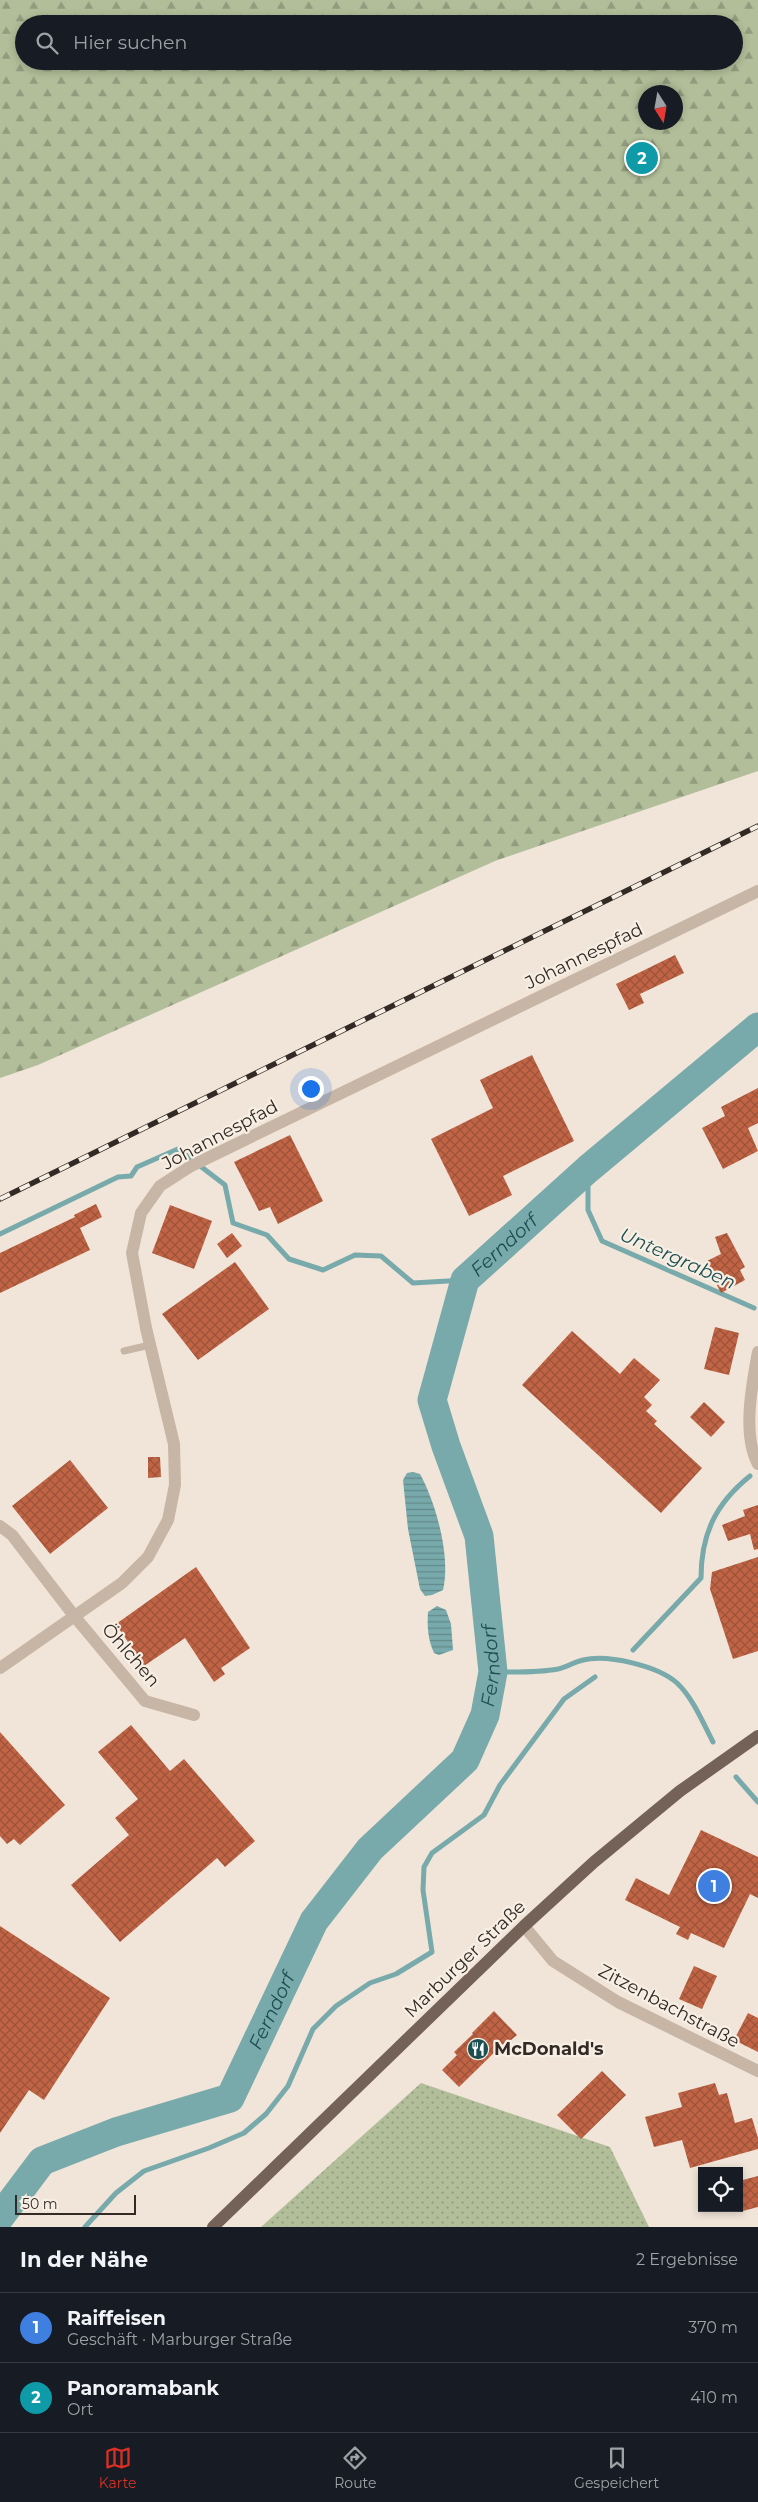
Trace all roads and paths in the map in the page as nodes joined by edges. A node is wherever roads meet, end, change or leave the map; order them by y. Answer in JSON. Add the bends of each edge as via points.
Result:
{"nodes":[{"id":1,"x":758,"y":891,"type":"edge"},
{"id":2,"x":150,"y":1345,"type":"junction"},
{"id":3,"x":124,"y":1351,"type":"dead end"},
{"id":4,"x":758,"y":1352,"type":"edge"},
{"id":5,"x":758,"y":1464,"type":"edge"},
{"id":6,"x":0,"y":1526,"type":"edge"},
{"id":7,"x":75,"y":1617,"type":"junction"},
{"id":8,"x":0,"y":1668,"type":"edge"},
{"id":9,"x":194,"y":1715,"type":"dead end"},
{"id":10,"x":758,"y":1736,"type":"edge"},
{"id":11,"x":524,"y":1926,"type":"junction"},
{"id":12,"x":758,"y":2071,"type":"edge"},
{"id":13,"x":213,"y":2227,"type":"edge"}],
"edges":[{"from":1,"to":2,"type":"street","name":"Johannespfad","via":[[191,1166],[160,1186],[141,1214],[132,1253]]},
{"from":2,"to":3,"type":"lane"},
{"from":2,"to":7,"type":"street","name":"Johannespfad","via":[[174,1444],[175,1485],[168,1520],[148,1557],[122,1583]]},
{"from":4,"to":5,"type":"street","via":[[749,1444]]},
{"from":6,"to":7,"type":"street","name":"Öhlchen","via":[[12,1535]]},
{"from":7,"to":8,"type":"street","name":"Johannespfad"},
{"from":7,"to":9,"type":"street","name":"Öhlchen","via":[[145,1701]]},
{"from":10,"to":11,"type":"main road","name":"Marburger Straße","via":[[680,1790]]},
{"from":11,"to":12,"type":"street","name":"Zitzenbachstraße","via":[[553,1961],[618,2002]]},
{"from":11,"to":13,"type":"main road","name":"Marburger Straße"}]}
